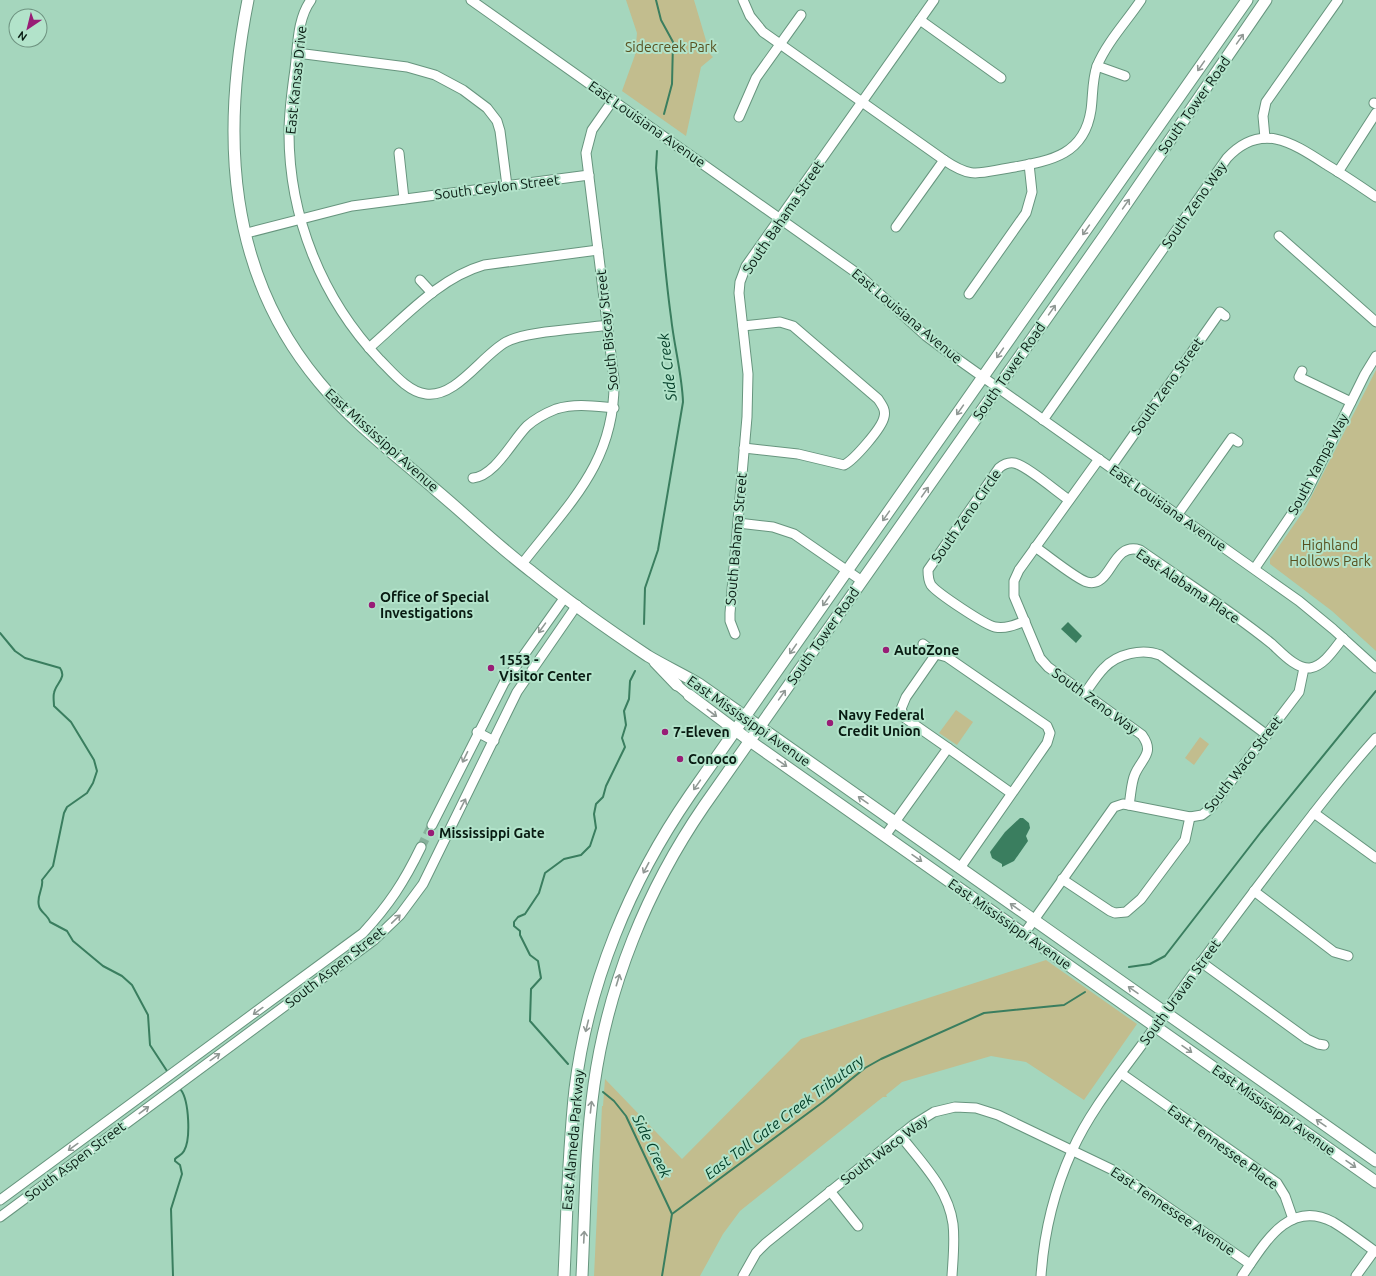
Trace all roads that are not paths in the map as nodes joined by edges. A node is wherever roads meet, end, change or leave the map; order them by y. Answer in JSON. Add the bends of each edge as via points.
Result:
{"nodes":[{"id":1,"x":248,"y":0,"type":"edge"},
{"id":2,"x":311,"y":0,"type":"edge"},
{"id":3,"x":471,"y":0,"type":"edge"},
{"id":4,"x":743,"y":0,"type":"edge"},
{"id":5,"x":934,"y":0,"type":"edge"},
{"id":6,"x":1141,"y":0,"type":"edge"},
{"id":7,"x":1247,"y":0,"type":"edge"},
{"id":8,"x":1266,"y":0,"type":"edge"},
{"id":9,"x":1338,"y":0,"type":"edge"},
{"id":10,"x":801,"y":15,"type":"dead end"},
{"id":11,"x":920,"y":20,"type":"junction"},
{"id":12,"x":780,"y":44,"type":"junction"},
{"id":13,"x":297,"y":53,"type":"junction"},
{"id":14,"x":1097,"y":66,"type":"junction"},
{"id":15,"x":1125,"y":76,"type":"dead end"},
{"id":16,"x":1001,"y":78,"type":"dead end"},
{"id":17,"x":613,"y":100,"type":"junction"},
{"id":18,"x":862,"y":102,"type":"junction"},
{"id":19,"x":1376,"y":113,"type":"edge"},
{"id":20,"x":739,"y":117,"type":"dead end"},
{"id":21,"x":1265,"y":138,"type":"junction"},
{"id":22,"x":399,"y":153,"type":"dead end"},
{"id":23,"x":944,"y":160,"type":"junction"},
{"id":24,"x":1029,"y":164,"type":"junction"},
{"id":25,"x":1338,"y":172,"type":"junction"},
{"id":26,"x":589,"y":175,"type":"junction"},
{"id":27,"x":507,"y":186,"type":"junction"},
{"id":28,"x":1376,"y":197,"type":"edge"},
{"id":29,"x":404,"y":199,"type":"junction"},
{"id":30,"x":300,"y":218,"type":"junction"},
{"id":31,"x":780,"y":218,"type":"junction"},
{"id":32,"x":896,"y":227,"type":"dead end"},
{"id":33,"x":247,"y":233,"type":"junction"},
{"id":34,"x":1279,"y":236,"type":"dead end"},
{"id":35,"x":598,"y":250,"type":"junction"},
{"id":36,"x":420,"y":280,"type":"dead end"},
{"id":37,"x":432,"y":293,"type":"junction"},
{"id":38,"x":970,"y":294,"type":"dead end"},
{"id":39,"x":1226,"y":316,"type":"dead end"},
{"id":40,"x":1376,"y":322,"type":"edge"},
{"id":41,"x":608,"y":325,"type":"junction"},
{"id":42,"x":743,"y":326,"type":"junction"},
{"id":43,"x":370,"y":348,"type":"junction"},
{"id":44,"x":1376,"y":356,"type":"edge"},
{"id":45,"x":1302,"y":370,"type":"dead end"},
{"id":46,"x":983,"y":378,"type":"junction"},
{"id":47,"x":997,"y":388,"type":"junction"},
{"id":48,"x":1350,"y":402,"type":"junction"},
{"id":49,"x":614,"y":408,"type":"junction"},
{"id":50,"x":1043,"y":420,"type":"junction"},
{"id":51,"x":1238,"y":442,"type":"dead end"},
{"id":52,"x":744,"y":448,"type":"junction"},
{"id":53,"x":1098,"y":459,"type":"junction"},
{"id":54,"x":1111,"y":467,"type":"junction"},
{"id":55,"x":473,"y":478,"type":"dead end"},
{"id":56,"x":1069,"y":500,"type":"junction"},
{"id":57,"x":1178,"y":514,"type":"junction"},
{"id":58,"x":738,"y":523,"type":"junction"},
{"id":59,"x":1035,"y":547,"type":"junction"},
{"id":60,"x":522,"y":564,"type":"junction"},
{"id":61,"x":1255,"y":568,"type":"junction"},
{"id":62,"x":848,"y":571,"type":"junction"},
{"id":63,"x":862,"y":581,"type":"junction"},
{"id":64,"x":565,"y":597,"type":"junction"},
{"id":65,"x":577,"y":605,"type":"junction"},
{"id":66,"x":1025,"y":621,"type":"junction"},
{"id":67,"x":735,"y":634,"type":"dead end"},
{"id":68,"x":1343,"y":638,"type":"junction"},
{"id":69,"x":923,"y":644,"type":"dead end"},
{"id":70,"x":936,"y":654,"type":"junction"},
{"id":71,"x":650,"y":657,"type":"junction"},
{"id":72,"x":1304,"y":668,"type":"junction"},
{"id":73,"x":1376,"y":668,"type":"edge"},
{"id":74,"x":677,"y":684,"type":"joint"},
{"id":75,"x":1085,"y":693,"type":"junction"},
{"id":76,"x":689,"y":695,"type":"joint"},
{"id":77,"x":488,"y":711,"type":"junction"},
{"id":78,"x":745,"y":717,"type":"junction"},
{"id":79,"x":504,"y":719,"type":"junction"},
{"id":80,"x":759,"y":727,"type":"junction"},
{"id":81,"x":736,"y":730,"type":"junction"},
{"id":82,"x":477,"y":732,"type":"junction"},
{"id":83,"x":1267,"y":734,"type":"junction"},
{"id":84,"x":1376,"y":738,"type":"edge"},
{"id":85,"x":494,"y":741,"type":"junction"},
{"id":86,"x":750,"y":741,"type":"junction"},
{"id":87,"x":948,"y":748,"type":"junction"},
{"id":88,"x":1012,"y":793,"type":"junction"},
{"id":89,"x":1129,"y":805,"type":"junction"},
{"id":90,"x":1314,"y":813,"type":"junction"},
{"id":91,"x":1190,"y":817,"type":"junction"},
{"id":92,"x":894,"y":822,"type":"junction"},
{"id":93,"x":432,"y":825,"type":"tunnel mouth"},
{"id":94,"x":665,"y":834,"type":"junction"},
{"id":95,"x":885,"y":836,"type":"junction"},
{"id":96,"x":421,"y":847,"type":"tunnel mouth"},
{"id":97,"x":1376,"y":858,"type":"edge"},
{"id":98,"x":960,"y":868,"type":"junction"},
{"id":99,"x":1062,"y":879,"type":"junction"},
{"id":100,"x":1254,"y":891,"type":"junction"},
{"id":101,"x":650,"y":899,"type":"junction"},
{"id":102,"x":1034,"y":920,"type":"junction"},
{"id":103,"x":1024,"y":934,"type":"junction"},
{"id":104,"x":1348,"y":956,"type":"dead end"},
{"id":105,"x":1201,"y":962,"type":"junction"},
{"id":106,"x":1165,"y":1012,"type":"junction"},
{"id":107,"x":1155,"y":1026,"type":"junction"},
{"id":108,"x":1324,"y":1045,"type":"dead end"},
{"id":109,"x":1122,"y":1074,"type":"junction"},
{"id":110,"x":90,"y":1134,"type":"junction"},
{"id":111,"x":900,"y":1135,"type":"junction"},
{"id":112,"x":98,"y":1145,"type":"junction"},
{"id":113,"x":1073,"y":1150,"type":"junction"},
{"id":114,"x":1376,"y":1161,"type":"edge"},
{"id":115,"x":1376,"y":1182,"type":"edge"},
{"id":116,"x":830,"y":1191,"type":"junction"},
{"id":117,"x":0,"y":1200,"type":"edge"},
{"id":118,"x":0,"y":1217,"type":"edge"},
{"id":119,"x":1293,"y":1219,"type":"junction"},
{"id":120,"x":858,"y":1226,"type":"dead end"},
{"id":121,"x":1375,"y":1252,"type":"edge"},
{"id":122,"x":1250,"y":1264,"type":"junction"},
{"id":123,"x":564,"y":1276,"type":"edge"},
{"id":124,"x":582,"y":1276,"type":"edge"},
{"id":125,"x":743,"y":1276,"type":"edge"},
{"id":126,"x":952,"y":1276,"type":"edge"},
{"id":127,"x":1041,"y":1276,"type":"edge"},
{"id":128,"x":1242,"y":1276,"type":"edge"},
{"id":129,"x":1356,"y":1276,"type":"edge"}],
"edges":[{"from":1,"to":33,"type":"main road","name":"East Mississippi Avenue","via":[[236,85],[233,136],[235,181]]},
{"from":2,"to":13,"type":"street","name":"East Kansas Drive","via":[[305,8],[301,22]]},
{"from":3,"to":17,"type":"street","name":"East Louisiana Avenue"},
{"from":4,"to":12,"type":"street","via":[[756,24]]},
{"from":5,"to":11,"type":"street","name":"South Bahama Street"},
{"from":6,"to":14,"type":"street"},
{"from":7,"to":46,"type":"main road","name":"South Tower Road","one_way":true},
{"from":47,"to":8,"type":"main road","name":"South Tower Road","one_way":true},
{"from":9,"to":21,"type":"street","via":[[1266,102],[1263,116]]},
{"from":10,"to":12,"type":"street"},
{"from":11,"to":16,"type":"street"},
{"from":11,"to":18,"type":"street","name":"South Bahama Street"},
{"from":12,"to":18,"type":"street"},
{"from":12,"to":20,"type":"street","via":[[753,84]]},
{"from":13,"to":27,"type":"street","via":[[408,67],[435,75],[463,90],[487,108],[497,122]]},
{"from":13,"to":30,"type":"street","name":"East Kansas Drive","via":[[290,140]]},
{"from":14,"to":15,"type":"street"},
{"from":14,"to":24,"type":"street","via":[[1089,118],[1078,141],[1057,158]]},
{"from":17,"to":26,"type":"street","name":"South Biscay Street","via":[[589,137],[586,153]]},
{"from":17,"to":31,"type":"street","name":"East Louisiana Avenue"},
{"from":18,"to":23,"type":"street"},
{"from":18,"to":31,"type":"street","name":"South Bahama Street"},
{"from":19,"to":25,"type":"street"},
{"from":21,"to":25,"type":"street","via":[[1276,138],[1294,144]]},
{"from":21,"to":50,"type":"street","name":"South Zeno Way","via":[[1246,143],[1227,158]]},
{"from":22,"to":29,"type":"street"},
{"from":23,"to":24,"type":"street","via":[[959,170],[972,174]]},
{"from":23,"to":32,"type":"street"},
{"from":24,"to":38,"type":"street","via":[[1032,192],[1026,213]]},
{"from":25,"to":28,"type":"street"},
{"from":26,"to":27,"type":"street","name":"South Ceylon Street"},
{"from":26,"to":35,"type":"street","name":"South Biscay Street"},
{"from":27,"to":29,"type":"street","name":"South Ceylon Street"},
{"from":29,"to":30,"type":"street","name":"South Ceylon Street","via":[[352,206]]},
{"from":30,"to":33,"type":"street","name":"South Ceylon Street"},
{"from":30,"to":43,"type":"street","name":"East Kansas Drive","via":[[315,262],[330,292],[348,321]]},
{"from":31,"to":42,"type":"street","name":"South Bahama Street","via":[[742,274],[739,293]]},
{"from":31,"to":46,"type":"street","name":"East Louisiana Avenue","via":[[870,283],[926,336]]},
{"from":33,"to":60,"type":"main road","name":"East Mississippi Avenue","via":[[270,305],[296,351],[320,383],[352,416]]},
{"from":34,"to":40,"type":"street"},
{"from":35,"to":37,"type":"street","via":[[484,265],[456,275]]},
{"from":35,"to":41,"type":"street","name":"South Biscay Street"},
{"from":36,"to":37,"type":"street"},
{"from":37,"to":43,"type":"street"},
{"from":39,"to":54,"type":"street","name":"South Zeno Street","via":[[1220,312]]},
{"from":41,"to":43,"type":"street","name":"East Kansas Drive","via":[[511,339],[452,387],[434,395],[412,389]]},
{"from":41,"to":49,"type":"street","name":"South Biscay Street","via":[[614,379]]},
{"from":42,"to":52,"type":"street","name":"South Bahama Street","via":[[748,390]]},
{"from":42,"to":52,"type":"street","via":[[780,322],[793,326],[878,400],[884,409],[884,418],[857,456],[844,465],[798,454]]},
{"from":44,"to":48,"type":"street","name":"South Yampa Way"},
{"from":45,"to":48,"type":"street","via":[[1299,377]]},
{"from":46,"to":47,"type":"street","name":"East Louisiana Avenue"},
{"from":46,"to":62,"type":"main road","name":"South Tower Road","one_way":true},
{"from":47,"to":50,"type":"street","name":"East Louisiana Avenue"},
{"from":63,"to":47,"type":"main road","name":"South Tower Road","one_way":true},
{"from":48,"to":61,"type":"street","name":"South Yampa Way","via":[[1306,493]]},
{"from":49,"to":55,"type":"street","via":[[570,406],[545,414],[528,426],[487,474]]},
{"from":49,"to":60,"type":"street","name":"South Biscay Street","via":[[607,439],[594,469]]},
{"from":50,"to":53,"type":"street","name":"East Louisiana Avenue"},
{"from":51,"to":57,"type":"street","via":[[1232,438]]},
{"from":52,"to":58,"type":"street","name":"South Bahama Street"},
{"from":53,"to":54,"type":"street","name":"East Louisiana Avenue"},
{"from":53,"to":56,"type":"street","name":"South Zeno Way"},
{"from":54,"to":57,"type":"street","name":"East Louisiana Avenue"},
{"from":56,"to":59,"type":"street","name":"South Zeno Way"},
{"from":56,"to":66,"type":"street","name":"South Zeno Circle","via":[[1019,465],[1004,464],[928,570],[932,586],[984,623],[1003,628]]},
{"from":57,"to":61,"type":"street","name":"East Louisiana Avenue"},
{"from":58,"to":62,"type":"street","via":[[773,527],[794,534]]},
{"from":58,"to":67,"type":"street","name":"South Bahama Street","via":[[730,613],[731,627]]},
{"from":59,"to":66,"type":"street","name":"South Zeno Way","via":[[1014,581],[1014,596]]},
{"from":59,"to":72,"type":"street","name":"East Alabama Place","via":[[1083,581],[1093,583],[1103,578],[1124,551],[1134,548],[1140,550]]},
{"from":60,"to":64,"type":"main road","name":"East Mississippi Avenue"},
{"from":61,"to":68,"type":"street","name":"East Louisiana Avenue","via":[[1299,600]]},
{"from":62,"to":63,"type":"street"},
{"from":62,"to":78,"type":"main road","name":"South Tower Road","one_way":true},
{"from":80,"to":63,"type":"main road","name":"South Tower Road","one_way":true},
{"from":64,"to":65,"type":"main road","name":"East Mississippi Avenue"},
{"from":64,"to":77,"type":"street","one_way":true,"via":[[511,671]]},
{"from":65,"to":71,"type":"main road","name":"East Mississippi Avenue"},
{"from":65,"to":79,"type":"street","name":"South Aspen Street","via":[[525,678]]},
{"from":66,"to":75,"type":"street","name":"South Zeno Way","via":[[1040,658],[1048,667]]},
{"from":68,"to":72,"type":"street","via":[[1317,666]]},
{"from":68,"to":73,"type":"street","name":"East Louisiana Avenue"},
{"from":69,"to":70,"type":"street"},
{"from":70,"to":87,"type":"street","via":[[906,697],[901,709],[905,718]]},
{"from":70,"to":88,"type":"street","via":[[947,657],[1046,726],[1050,733],[1047,743]]},
{"from":71,"to":74,"type":"main road","name":"East Mississippi Avenue"},
{"from":71,"to":78,"type":"main road","name":"East Mississippi Avenue","via":[[685,676]]},
{"from":72,"to":83,"type":"street","name":"South Waco Street","via":[[1299,692]]},
{"from":74,"to":76,"type":"street","name":"East Mississippi Avenue"},
{"from":75,"to":83,"type":"street","via":[[1108,664],[1138,651],[1153,652]]},
{"from":75,"to":89,"type":"street","name":"South Zeno Way","via":[[1142,734],[1146,740],[1148,751],[1134,775]]},
{"from":76,"to":81,"type":"main road","name":"East Mississippi Avenue","one_way":true},
{"from":77,"to":79,"type":"street"},
{"from":77,"to":82,"type":"street"},
{"from":78,"to":80,"type":"main road","name":"East Mississippi Avenue"},
{"from":78,"to":81,"type":"main road","name":"South Tower Road"},
{"from":79,"to":85,"type":"street","name":"South Aspen Street"},
{"from":80,"to":86,"type":"main road","name":"South Tower Road"},
{"from":92,"to":80,"type":"main road","name":"East Mississippi Avenue","one_way":true},
{"from":81,"to":86,"type":"main road","name":"East Mississippi Avenue"},
{"from":81,"to":94,"type":"main road","name":"East Alameda Parkway","one_way":true},
{"from":82,"to":85,"type":"street"},
{"from":82,"to":93,"type":"street","one_way":true},
{"from":83,"to":91,"type":"street","name":"South Waco Street","via":[[1210,809],[1202,815]]},
{"from":84,"to":90,"type":"street","name":"South Uravan Street"},
{"from":112,"to":85,"type":"street","name":"South Aspen Street","one_way":true,"via":[[374,940],[400,915],[423,884]]},
{"from":86,"to":95,"type":"main road","name":"East Mississippi Avenue","one_way":true},
{"from":86,"to":101,"type":"main road","name":"East Alameda Parkway","via":[[690,826]]},
{"from":87,"to":88,"type":"street"},
{"from":87,"to":92,"type":"street"},
{"from":88,"to":98,"type":"street"},
{"from":89,"to":91,"type":"street","name":"South Waco Street"},
{"from":89,"to":99,"type":"street","name":"South Waco Street","via":[[1119,805],[1110,811]]},
{"from":90,"to":97,"type":"street"},
{"from":90,"to":100,"type":"street","name":"South Uravan Street"},
{"from":91,"to":99,"type":"street","via":[[1185,840],[1141,899],[1126,912],[1110,912]]},
{"from":92,"to":95,"type":"street"},
{"from":92,"to":98,"type":"main road","name":"East Mississippi Avenue"},
{"from":94,"to":101,"type":"main road","via":[[670,847],[652,881]]},
{"from":94,"to":123,"type":"main road","name":"East Alameda Parkway","one_way":true,"via":[[640,879],[618,927],[586,1030],[572,1115]]},
{"from":95,"to":103,"type":"main road","name":"East Mississippi Avenue","one_way":true},
{"from":96,"to":110,"type":"street","name":"South Aspen Street","one_way":true,"via":[[398,890],[363,933]]},
{"from":102,"to":98,"type":"main road","name":"East Mississippi Avenue","one_way":true},
{"from":99,"to":102,"type":"street","name":"South Waco Street"},
{"from":100,"to":104,"type":"street","via":[[1334,952]]},
{"from":100,"to":105,"type":"street","name":"South Uravan Street"},
{"from":124,"to":101,"type":"main road","name":"East Alameda Parkway","one_way":true,"via":[[589,1128],[596,1073],[606,1021],[617,983]]},
{"from":102,"to":103,"type":"street","name":"South Waco Street"},
{"from":106,"to":102,"type":"main road","name":"East Mississippi Avenue","one_way":true},
{"from":103,"to":107,"type":"main road","name":"East Mississippi Avenue"},
{"from":105,"to":106,"type":"street","name":"South Uravan Street"},
{"from":105,"to":108,"type":"street","via":[[1307,1039]]},
{"from":106,"to":107,"type":"street","name":"South Uravan Street"},
{"from":114,"to":106,"type":"main road","name":"East Mississippi Avenue","one_way":true},
{"from":107,"to":109,"type":"street","name":"South Uravan Street"},
{"from":107,"to":115,"type":"main road","name":"East Mississippi Avenue","one_way":true},
{"from":109,"to":113,"type":"street","name":"South Uravan Street","via":[[1089,1120]]},
{"from":109,"to":119,"type":"street","name":"East Tennessee Place","via":[[1277,1183],[1285,1196]]},
{"from":110,"to":112,"type":"street"},
{"from":110,"to":117,"type":"street","name":"South Aspen Street","one_way":true},
{"from":111,"to":113,"type":"street","name":"South Waco Way","via":[[934,1112],[968,1107],[998,1115]]},
{"from":111,"to":116,"type":"street","name":"South Waco Way"},
{"from":111,"to":126,"type":"street","via":[[951,1200],[954,1234]]},
{"from":112,"to":118,"type":"street","name":"South Aspen Street"},
{"from":113,"to":122,"type":"street","name":"East Tennessee Avenue","via":[[1129,1179]]},
{"from":113,"to":127,"type":"street","name":"South Uravan Street","via":[[1051,1211]]},
{"from":116,"to":120,"type":"street","name":"South Waco Way"},
{"from":116,"to":125,"type":"street","name":"South Waco Way","via":[[766,1243],[756,1253]]},
{"from":119,"to":121,"type":"street","via":[[1306,1216],[1324,1218]]},
{"from":119,"to":122,"type":"street","via":[[1272,1233]]},
{"from":121,"to":129,"type":"street"},
{"from":122,"to":128,"type":"street"}]}
